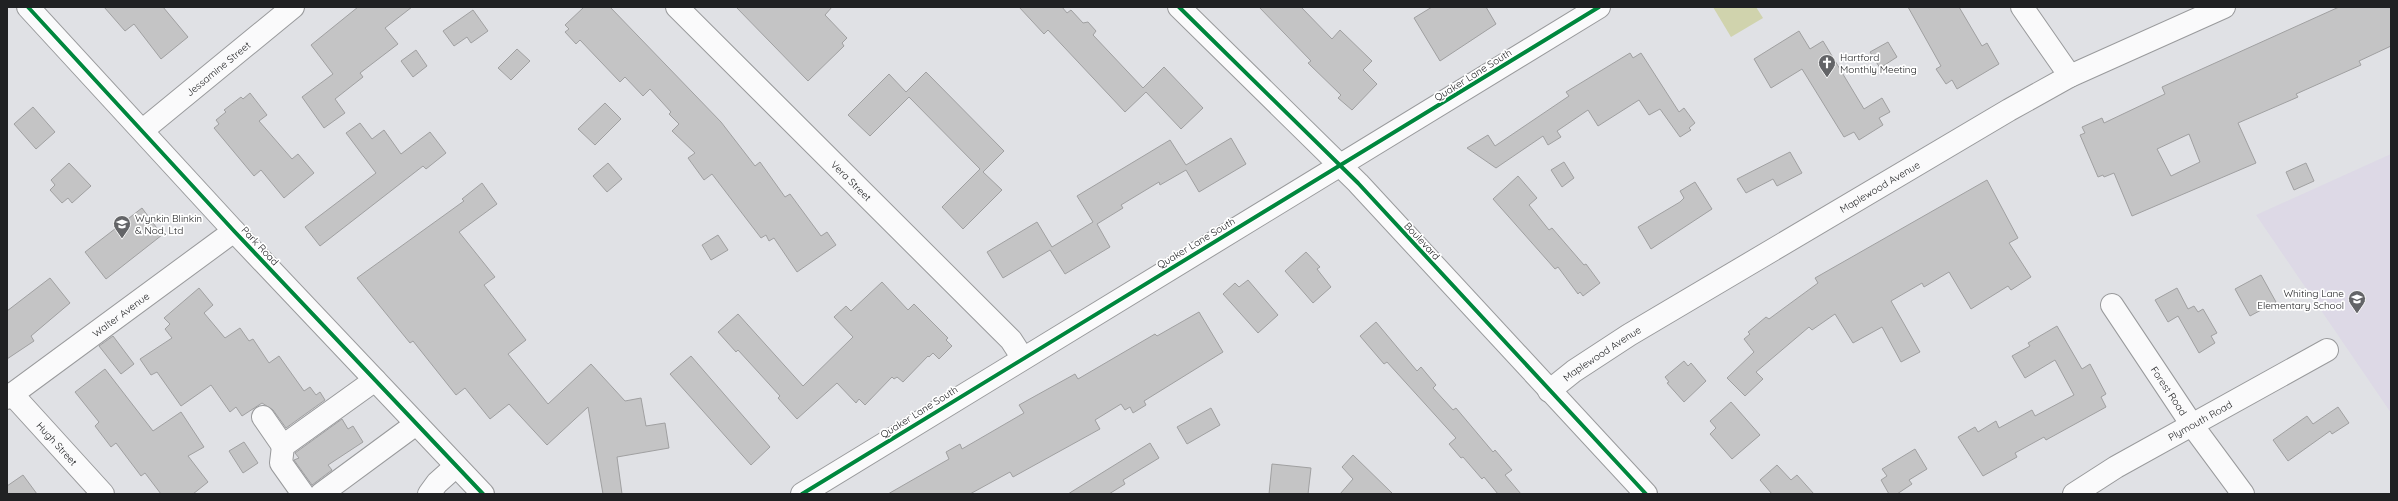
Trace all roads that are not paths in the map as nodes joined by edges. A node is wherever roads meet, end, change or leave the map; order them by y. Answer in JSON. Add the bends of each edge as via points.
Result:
{"nodes":[{"id":1,"x":28,"y":7,"type":"edge"},
{"id":2,"x":294,"y":7,"type":"edge"},
{"id":3,"x":677,"y":7,"type":"edge"},
{"id":4,"x":1179,"y":7,"type":"edge"},
{"id":5,"x":1599,"y":7,"type":"edge"},
{"id":6,"x":2022,"y":7,"type":"edge"},
{"id":7,"x":2224,"y":7,"type":"edge"},
{"id":8,"x":2070,"y":76,"type":"junction"},
{"id":9,"x":143,"y":130,"type":"junction"},
{"id":10,"x":1340,"y":166,"type":"junction"},
{"id":11,"x":234,"y":231,"type":"junction"},
{"id":12,"x":2112,"y":305,"type":"dead end"},
{"id":13,"x":2327,"y":350,"type":"dead end"},
{"id":14,"x":1022,"y":358,"type":"junction"},
{"id":15,"x":375,"y":380,"type":"junction"},
{"id":16,"x":1550,"y":391,"type":"junction"},
{"id":17,"x":9,"y":396,"type":"edge"},
{"id":18,"x":262,"y":417,"type":"dead end"},
{"id":19,"x":416,"y":424,"type":"junction"},
{"id":20,"x":2192,"y":425,"type":"junction"},
{"id":21,"x":283,"y":446,"type":"junction"},
{"id":22,"x":456,"y":466,"type":"junction"},
{"id":23,"x":102,"y":494,"type":"edge"},
{"id":24,"x":303,"y":494,"type":"edge"},
{"id":25,"x":321,"y":494,"type":"edge"},
{"id":26,"x":429,"y":494,"type":"edge"},
{"id":27,"x":483,"y":494,"type":"edge"},
{"id":28,"x":802,"y":494,"type":"edge"},
{"id":29,"x":1646,"y":494,"type":"edge"},
{"id":30,"x":2074,"y":494,"type":"edge"},
{"id":31,"x":2243,"y":494,"type":"edge"}],
"edges":[{"from":1,"to":9,"type":"street","name":"Park Road"},
{"from":2,"to":9,"type":"street","name":"Jessamine Street"},
{"from":3,"to":14,"type":"street","name":"Vera Street","via":[[1007,336]]},
{"from":4,"to":10,"type":"street","name":"Boulevard"},
{"from":5,"to":10,"type":"street","name":"Quaker Lane South"},
{"from":6,"to":8,"type":"street"},
{"from":7,"to":8,"type":"street","name":"Maplewood Avenue"},
{"from":8,"to":16,"type":"street","name":"Maplewood Avenue","via":[[1933,154],[1629,335],[1574,371]]},
{"from":9,"to":11,"type":"street","name":"Park Road"},
{"from":10,"to":14,"type":"street","name":"Quaker Lane South"},
{"from":10,"to":16,"type":"street","name":"Boulevard"},
{"from":11,"to":15,"type":"street","name":"Park Road"},
{"from":11,"to":17,"type":"street","name":"Walter Avenue"},
{"from":12,"to":20,"type":"street","name":"Forest Road"},
{"from":13,"to":20,"type":"street","name":"Plymouth Road"},
{"from":14,"to":28,"type":"street","name":"Quaker Lane South"},
{"from":15,"to":19,"type":"street","name":"Park Road"},
{"from":15,"to":21,"type":"street"},
{"from":16,"to":29,"type":"street","name":"Boulevard"},
{"from":17,"to":23,"type":"street","name":"Hugh Street"},
{"from":18,"to":21,"type":"street"},
{"from":19,"to":22,"type":"street","name":"Park Road"},
{"from":19,"to":25,"type":"street"},
{"from":20,"to":30,"type":"street","name":"Plymouth Road","via":[[2116,467]]},
{"from":20,"to":31,"type":"street","name":"Forest Road"},
{"from":21,"to":24,"type":"street","via":[[281,463]]},
{"from":22,"to":26,"type":"street"},
{"from":22,"to":27,"type":"street","name":"Park Road"}]}
